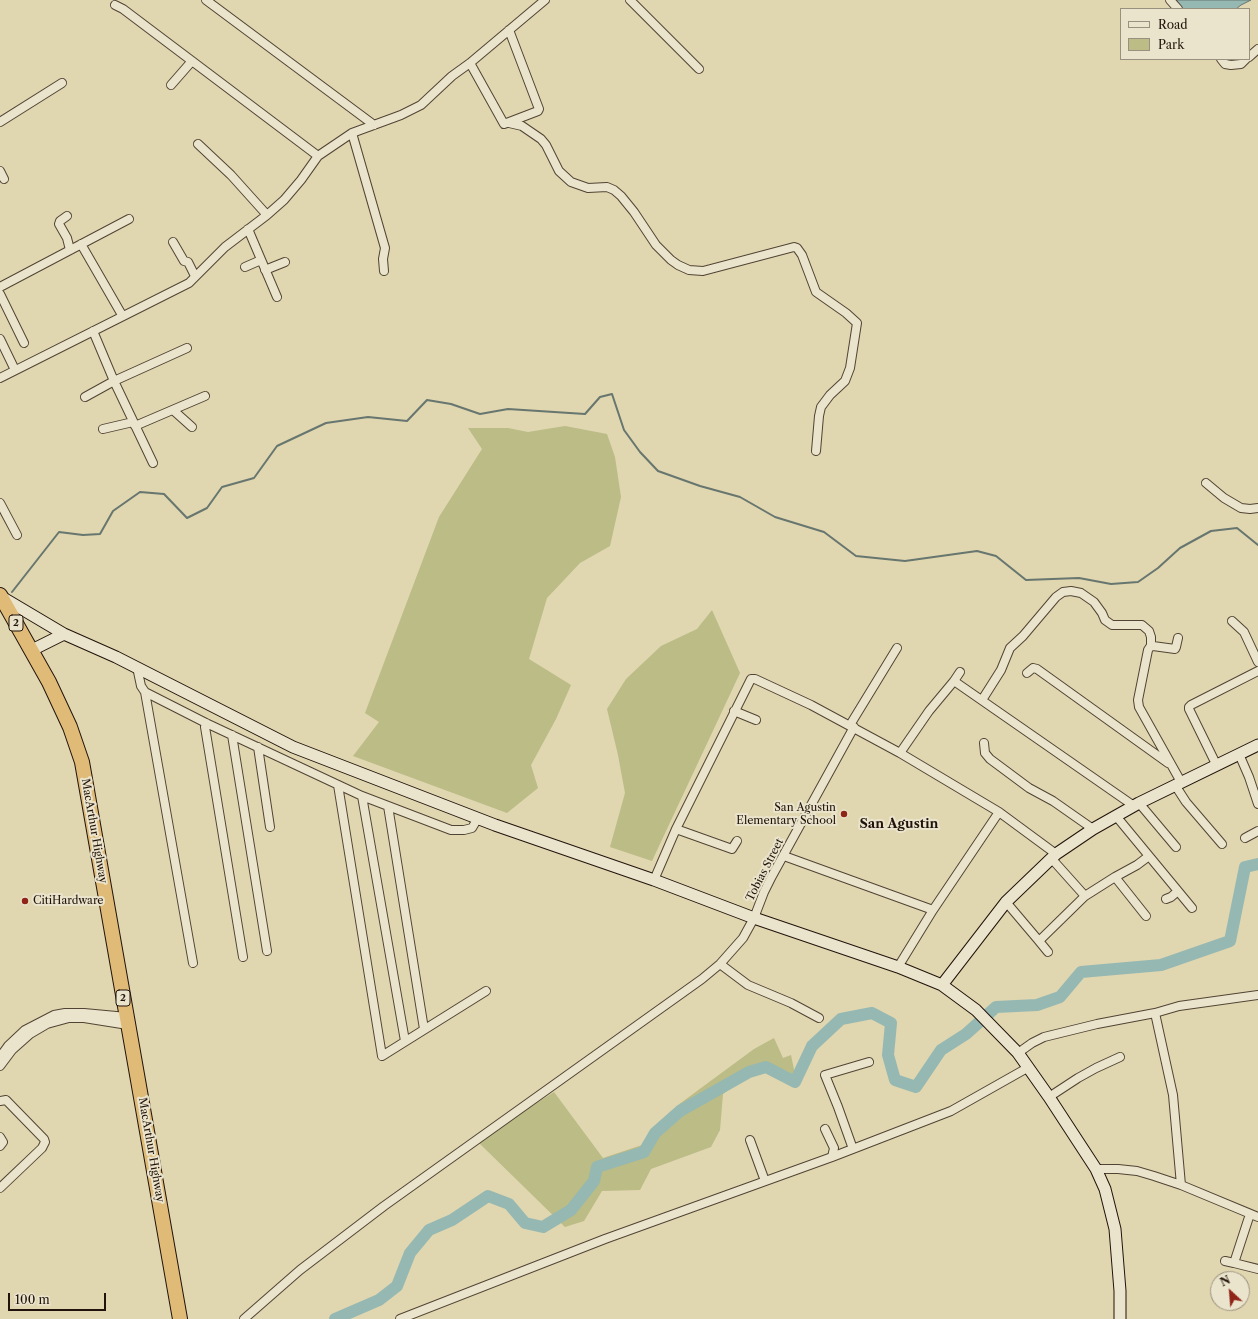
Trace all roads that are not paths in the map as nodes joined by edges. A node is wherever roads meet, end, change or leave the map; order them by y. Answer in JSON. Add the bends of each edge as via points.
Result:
{"nodes":[{"id":1,"x":206,"y":0,"type":"edge"},
{"id":2,"x":545,"y":0,"type":"edge"},
{"id":3,"x":630,"y":0,"type":"edge"},
{"id":4,"x":1170,"y":0,"type":"edge"},
{"id":5,"x":115,"y":4,"type":"dead end"},
{"id":6,"x":1177,"y":8,"type":"edge"},
{"id":7,"x":509,"y":30,"type":"junction"},
{"id":8,"x":1258,"y":49,"type":"edge"},
{"id":9,"x":1250,"y":56,"type":"edge"},
{"id":10,"x":1222,"y":60,"type":"edge"},
{"id":11,"x":1245,"y":60,"type":"edge"},
{"id":12,"x":192,"y":61,"type":"junction"},
{"id":13,"x":470,"y":63,"type":"junction"},
{"id":14,"x":698,"y":69,"type":"dead end"},
{"id":15,"x":62,"y":83,"type":"dead end"},
{"id":16,"x":171,"y":84,"type":"dead end"},
{"id":17,"x":0,"y":122,"type":"edge"},
{"id":18,"x":509,"y":123,"type":"junction"},
{"id":19,"x":374,"y":125,"type":"junction"},
{"id":20,"x":352,"y":133,"type":"junction"},
{"id":21,"x":198,"y":144,"type":"dead end"},
{"id":22,"x":318,"y":156,"type":"junction"},
{"id":23,"x":0,"y":170,"type":"edge"},
{"id":24,"x":4,"y":179,"type":"dead end"},
{"id":25,"x":267,"y":215,"type":"junction"},
{"id":26,"x":66,"y":216,"type":"dead end"},
{"id":27,"x":129,"y":219,"type":"dead end"},
{"id":28,"x":248,"y":229,"type":"junction"},
{"id":29,"x":173,"y":242,"type":"dead end"},
{"id":30,"x":81,"y":244,"type":"junction"},
{"id":31,"x":70,"y":250,"type":"junction"},
{"id":32,"x":261,"y":260,"type":"junction"},
{"id":33,"x":286,"y":262,"type":"dead end"},
{"id":34,"x":245,"y":267,"type":"dead end"},
{"id":35,"x":265,"y":270,"type":"junction"},
{"id":36,"x":384,"y":271,"type":"dead end"},
{"id":37,"x":195,"y":276,"type":"junction"},
{"id":38,"x":2,"y":283,"type":"edge"},
{"id":39,"x":0,"y":294,"type":"edge"},
{"id":40,"x":277,"y":297,"type":"dead end"},
{"id":41,"x":122,"y":315,"type":"junction"},
{"id":42,"x":93,"y":331,"type":"junction"},
{"id":43,"x":0,"y":338,"type":"edge"},
{"id":44,"x":24,"y":343,"type":"dead end"},
{"id":45,"x":187,"y":348,"type":"dead end"},
{"id":46,"x":15,"y":370,"type":"junction"},
{"id":47,"x":0,"y":378,"type":"edge"},
{"id":48,"x":114,"y":381,"type":"junction"},
{"id":49,"x":205,"y":396,"type":"dead end"},
{"id":50,"x":85,"y":397,"type":"dead end"},
{"id":51,"x":173,"y":410,"type":"junction"},
{"id":52,"x":134,"y":424,"type":"junction"},
{"id":53,"x":192,"y":427,"type":"dead end"},
{"id":54,"x":104,"y":429,"type":"dead end"},
{"id":55,"x":816,"y":451,"type":"dead end"},
{"id":56,"x":153,"y":463,"type":"dead end"},
{"id":57,"x":1206,"y":483,"type":"dead end"},
{"id":58,"x":0,"y":503,"type":"edge"},
{"id":59,"x":1258,"y":508,"type":"edge"},
{"id":60,"x":17,"y":535,"type":"dead end"},
{"id":61,"x":0,"y":596,"type":"edge"},
{"id":62,"x":1232,"y":621,"type":"dead end"},
{"id":63,"x":64,"y":634,"type":"junction"},
{"id":64,"x":1178,"y":638,"type":"dead end"},
{"id":65,"x":1151,"y":646,"type":"junction"},
{"id":66,"x":896,"y":648,"type":"dead end"},
{"id":67,"x":32,"y":650,"type":"junction"},
{"id":68,"x":1258,"y":662,"type":"edge"},
{"id":69,"x":137,"y":667,"type":"junction"},
{"id":70,"x":1258,"y":671,"type":"edge"},
{"id":71,"x":960,"y":672,"type":"dead end"},
{"id":72,"x":1027,"y":673,"type":"dead end"},
{"id":73,"x":954,"y":681,"type":"junction"},
{"id":74,"x":145,"y":692,"type":"junction"},
{"id":75,"x":982,"y":700,"type":"junction"},
{"id":76,"x":734,"y":711,"type":"junction"},
{"id":77,"x":756,"y":720,"type":"dead end"},
{"id":78,"x":206,"y":723,"type":"junction"},
{"id":79,"x":852,"y":726,"type":"junction"},
{"id":80,"x":232,"y":735,"type":"junction"},
{"id":81,"x":984,"y":743,"type":"dead end"},
{"id":82,"x":1258,"y":745,"type":"edge"},
{"id":83,"x":258,"y":747,"type":"junction"},
{"id":84,"x":900,"y":753,"type":"junction"},
{"id":85,"x":1239,"y":754,"type":"junction"},
{"id":86,"x":1171,"y":764,"type":"junction"},
{"id":87,"x":1216,"y":764,"type":"junction"},
{"id":88,"x":1178,"y":783,"type":"junction"},
{"id":89,"x":338,"y":784,"type":"junction"},
{"id":90,"x":362,"y":796,"type":"junction"},
{"id":91,"x":1136,"y":804,"type":"junction"},
{"id":92,"x":1258,"y":804,"type":"edge"},
{"id":93,"x":388,"y":806,"type":"junction"},
{"id":94,"x":998,"y":812,"type":"junction"},
{"id":95,"x":1116,"y":816,"type":"junction"},
{"id":96,"x":478,"y":818,"type":"junction"},
{"id":97,"x":270,"y":827,"type":"dead end"},
{"id":98,"x":676,"y":829,"type":"junction"},
{"id":99,"x":1093,"y":829,"type":"junction"},
{"id":100,"x":1258,"y":831,"type":"edge"},
{"id":101,"x":1245,"y":838,"type":"dead end"},
{"id":102,"x":737,"y":841,"type":"dead end"},
{"id":103,"x":1222,"y":844,"type":"dead end"},
{"id":104,"x":1176,"y":847,"type":"dead end"},
{"id":105,"x":784,"y":856,"type":"junction"},
{"id":106,"x":1053,"y":856,"type":"junction"},
{"id":107,"x":1149,"y":856,"type":"junction"},
{"id":108,"x":1115,"y":877,"type":"junction"},
{"id":109,"x":654,"y":880,"type":"junction"},
{"id":110,"x":1178,"y":891,"type":"junction"},
{"id":111,"x":1085,"y":896,"type":"junction"},
{"id":112,"x":1166,"y":899,"type":"dead end"},
{"id":113,"x":1006,"y":902,"type":"junction"},
{"id":114,"x":1192,"y":908,"type":"dead end"},
{"id":115,"x":933,"y":910,"type":"junction"},
{"id":116,"x":1146,"y":916,"type":"dead end"},
{"id":117,"x":754,"y":918,"type":"junction"},
{"id":118,"x":1039,"y":941,"type":"junction"},
{"id":119,"x":267,"y":951,"type":"dead end"},
{"id":120,"x":1048,"y":952,"type":"dead end"},
{"id":121,"x":243,"y":957,"type":"dead end"},
{"id":122,"x":193,"y":963,"type":"dead end"},
{"id":123,"x":720,"y":964,"type":"junction"},
{"id":124,"x":898,"y":967,"type":"junction"},
{"id":125,"x":942,"y":985,"type":"junction"},
{"id":126,"x":486,"y":991,"type":"dead end"},
{"id":127,"x":1258,"y":995,"type":"edge"},
{"id":128,"x":1155,"y":1013,"type":"junction"},
{"id":129,"x":819,"y":1018,"type":"dead end"},
{"id":130,"x":127,"y":1021,"type":"junction"},
{"id":131,"x":424,"y":1029,"type":"junction"},
{"id":132,"x":405,"y":1041,"type":"junction"},
{"id":133,"x":10,"y":1048,"type":"junction"},
{"id":134,"x":1018,"y":1053,"type":"junction"},
{"id":135,"x":0,"y":1057,"type":"edge"},
{"id":136,"x":1120,"y":1057,"type":"dead end"},
{"id":137,"x":869,"y":1062,"type":"dead end"},
{"id":138,"x":0,"y":1066,"type":"edge"},
{"id":139,"x":1029,"y":1067,"type":"junction"},
{"id":140,"x":1049,"y":1097,"type":"junction"},
{"id":141,"x":0,"y":1101,"type":"edge"},
{"id":142,"x":826,"y":1129,"type":"dead end"},
{"id":143,"x":0,"y":1137,"type":"edge"},
{"id":144,"x":750,"y":1140,"type":"dead end"},
{"id":145,"x":0,"y":1146,"type":"edge"},
{"id":146,"x":852,"y":1149,"type":"junction"},
{"id":147,"x":832,"y":1157,"type":"junction"},
{"id":148,"x":1096,"y":1169,"type":"junction"},
{"id":149,"x":765,"y":1182,"type":"junction"},
{"id":150,"x":1181,"y":1185,"type":"junction"},
{"id":151,"x":0,"y":1188,"type":"edge"},
{"id":152,"x":1250,"y":1214,"type":"junction"},
{"id":153,"x":1258,"y":1217,"type":"edge"},
{"id":154,"x":1225,"y":1261,"type":"dead end"},
{"id":155,"x":1234,"y":1263,"type":"junction"},
{"id":156,"x":1258,"y":1269,"type":"edge"},
{"id":157,"x":180,"y":1319,"type":"edge"},
{"id":158,"x":244,"y":1319,"type":"edge"},
{"id":159,"x":400,"y":1319,"type":"edge"},
{"id":160,"x":1120,"y":1319,"type":"edge"}],
"edges":[{"from":1,"to":19,"type":"street"},
{"from":2,"to":7,"type":"street"},
{"from":3,"to":14,"type":"street"},
{"from":4,"to":6,"type":"street"},
{"from":5,"to":12,"type":"street"},
{"from":7,"to":13,"type":"street"},
{"from":7,"to":18,"type":"street","via":[[539,109]]},
{"from":8,"to":9,"type":"street"},
{"from":10,"to":11,"type":"street","via":[[1230,65],[1241,64]]},
{"from":12,"to":16,"type":"street"},
{"from":12,"to":22,"type":"street"},
{"from":13,"to":18,"type":"street","via":[[503,123]]},
{"from":13,"to":19,"type":"street","via":[[421,105]]},
{"from":15,"to":17,"type":"street"},
{"from":18,"to":55,"type":"street","via":[[522,126],[541,139],[559,171],[570,182],[588,188],[607,187],[614,190],[634,212],[656,245],[671,260],[689,270],[703,271],[797,248],[816,292],[846,312],[857,323],[850,368],[845,381],[830,395],[819,416]]},
{"from":19,"to":20,"type":"street"},
{"from":20,"to":22,"type":"street"},
{"from":20,"to":36,"type":"street","via":[[385,248]]},
{"from":21,"to":25,"type":"street"},
{"from":22,"to":25,"type":"street","via":[[297,185]]},
{"from":23,"to":24,"type":"street"},
{"from":25,"to":28,"type":"street"},
{"from":26,"to":31,"type":"street","via":[[59,224]]},
{"from":27,"to":30,"type":"street"},
{"from":28,"to":32,"type":"street"},
{"from":28,"to":37,"type":"street","via":[[224,247]]},
{"from":29,"to":37,"type":"street"},
{"from":30,"to":31,"type":"street"},
{"from":30,"to":41,"type":"street"},
{"from":31,"to":38,"type":"street"},
{"from":32,"to":34,"type":"street"},
{"from":32,"to":35,"type":"street"},
{"from":33,"to":35,"type":"street"},
{"from":35,"to":40,"type":"street"},
{"from":37,"to":41,"type":"street","via":[[189,283]]},
{"from":39,"to":44,"type":"street"},
{"from":41,"to":42,"type":"street"},
{"from":42,"to":46,"type":"street"},
{"from":42,"to":48,"type":"street"},
{"from":43,"to":46,"type":"street"},
{"from":45,"to":48,"type":"street"},
{"from":46,"to":47,"type":"street"},
{"from":48,"to":50,"type":"street"},
{"from":48,"to":52,"type":"street"},
{"from":49,"to":51,"type":"street"},
{"from":51,"to":52,"type":"street"},
{"from":51,"to":53,"type":"street"},
{"from":52,"to":54,"type":"street"},
{"from":52,"to":56,"type":"street"},
{"from":57,"to":59,"type":"street","via":[[1241,508]]},
{"from":58,"to":60,"type":"street"},
{"from":61,"to":63,"type":"street"},
{"from":61,"to":67,"type":"highway","name":"MacArthur Highway","number":"2"},
{"from":62,"to":68,"type":"street","via":[[1244,632]]},
{"from":63,"to":67,"type":"street"},
{"from":63,"to":69,"type":"street"},
{"from":64,"to":65,"type":"street","via":[[1175,649]]},
{"from":65,"to":75,"type":"street","via":[[1151,638],[1142,625],[1112,625],[1105,620],[1099,607],[1082,593],[1063,592],[1010,648],[1001,670]]},
{"from":65,"to":86,"type":"street","via":[[1148,650],[1138,703]]},
{"from":66,"to":79,"type":"street","name":"Tobias Street"},
{"from":67,"to":130,"type":"highway","name":"MacArthur Highway","number":"2","via":[[70,727],[82,762]]},
{"from":69,"to":74,"type":"street"},
{"from":69,"to":96,"type":"street","via":[[293,747]]},
{"from":70,"to":87,"type":"street","via":[[1189,707]]},
{"from":71,"to":73,"type":"street"},
{"from":72,"to":86,"type":"street","via":[[1033,668],[1037,669]]},
{"from":73,"to":75,"type":"street"},
{"from":73,"to":84,"type":"street"},
{"from":74,"to":78,"type":"street"},
{"from":74,"to":122,"type":"street"},
{"from":75,"to":91,"type":"street"},
{"from":76,"to":77,"type":"street"},
{"from":76,"to":79,"type":"street","via":[[748,682],[755,679]]},
{"from":76,"to":98,"type":"street"},
{"from":78,"to":80,"type":"street"},
{"from":78,"to":121,"type":"street"},
{"from":79,"to":84,"type":"street"},
{"from":79,"to":105,"type":"street","name":"Tobias Street"},
{"from":80,"to":83,"type":"street"},
{"from":80,"to":119,"type":"street"},
{"from":81,"to":99,"type":"street","via":[[990,759]]},
{"from":82,"to":85,"type":"street"},
{"from":83,"to":89,"type":"street"},
{"from":83,"to":97,"type":"street"},
{"from":84,"to":94,"type":"street"},
{"from":85,"to":87,"type":"street"},
{"from":85,"to":92,"type":"street"},
{"from":86,"to":88,"type":"street"},
{"from":87,"to":88,"type":"street"},
{"from":88,"to":91,"type":"street"},
{"from":88,"to":103,"type":"street","via":[[1186,802]]},
{"from":89,"to":90,"type":"street"},
{"from":89,"to":132,"type":"street","via":[[382,1056]]},
{"from":90,"to":93,"type":"street"},
{"from":90,"to":132,"type":"street"},
{"from":91,"to":95,"type":"street"},
{"from":91,"to":104,"type":"street"},
{"from":93,"to":96,"type":"street","via":[[451,830],[472,828]]},
{"from":93,"to":131,"type":"street"},
{"from":94,"to":106,"type":"street"},
{"from":94,"to":115,"type":"street"},
{"from":95,"to":99,"type":"street"},
{"from":95,"to":107,"type":"street"},
{"from":96,"to":109,"type":"street"},
{"from":98,"to":102,"type":"street","via":[[732,849]]},
{"from":98,"to":109,"type":"street"},
{"from":99,"to":106,"type":"street"},
{"from":100,"to":101,"type":"street"},
{"from":105,"to":115,"type":"street"},
{"from":105,"to":117,"type":"street","name":"Tobias Street","via":[[764,892]]},
{"from":106,"to":111,"type":"street"},
{"from":106,"to":113,"type":"street"},
{"from":107,"to":108,"type":"street"},
{"from":107,"to":110,"type":"street"},
{"from":108,"to":111,"type":"street"},
{"from":108,"to":116,"type":"street"},
{"from":109,"to":117,"type":"street"},
{"from":110,"to":112,"type":"street"},
{"from":110,"to":114,"type":"street"},
{"from":111,"to":118,"type":"street"},
{"from":113,"to":118,"type":"street"},
{"from":113,"to":125,"type":"street"},
{"from":115,"to":124,"type":"street"},
{"from":117,"to":123,"type":"street","name":"Tobias Street","via":[[743,938]]},
{"from":117,"to":124,"type":"street"},
{"from":118,"to":120,"type":"street"},
{"from":123,"to":129,"type":"street","via":[[748,985]]},
{"from":123,"to":158,"type":"street","name":"Tobias Street","via":[[384,1206],[300,1270]]},
{"from":124,"to":125,"type":"street"},
{"from":125,"to":134,"type":"street","via":[[976,1010]]},
{"from":126,"to":131,"type":"street"},
{"from":127,"to":128,"type":"street","via":[[1186,1005]]},
{"from":128,"to":134,"type":"street","via":[[1097,1024],[1044,1038]]},
{"from":128,"to":150,"type":"street","via":[[1173,1095]]},
{"from":130,"to":133,"type":"street","via":[[84,1016],[69,1018],[47,1024]]},
{"from":130,"to":157,"type":"highway","name":"MacArthur Highway","number":"2"},
{"from":131,"to":132,"type":"street"},
{"from":133,"to":135,"type":"street"},
{"from":133,"to":138,"type":"street"},
{"from":134,"to":139,"type":"street"},
{"from":136,"to":140,"type":"street","via":[[1096,1068]]},
{"from":137,"to":146,"type":"street","via":[[825,1075]]},
{"from":139,"to":140,"type":"street"},
{"from":139,"to":146,"type":"street","via":[[951,1111]]},
{"from":140,"to":148,"type":"street"},
{"from":141,"to":151,"type":"street","via":[[6,1100],[45,1142],[42,1148]]},
{"from":142,"to":147,"type":"street","via":[[834,1148]]},
{"from":143,"to":145,"type":"street","via":[[3,1142]]},
{"from":144,"to":149,"type":"street"},
{"from":146,"to":147,"type":"street"},
{"from":147,"to":149,"type":"street"},
{"from":148,"to":150,"type":"street","via":[[1137,1171]]},
{"from":148,"to":160,"type":"street","via":[[1105,1189],[1115,1229]]},
{"from":149,"to":159,"type":"street","via":[[605,1239]]},
{"from":150,"to":152,"type":"street"},
{"from":152,"to":153,"type":"street"},
{"from":152,"to":155,"type":"street"},
{"from":154,"to":155,"type":"street"},
{"from":155,"to":156,"type":"street"}]}
